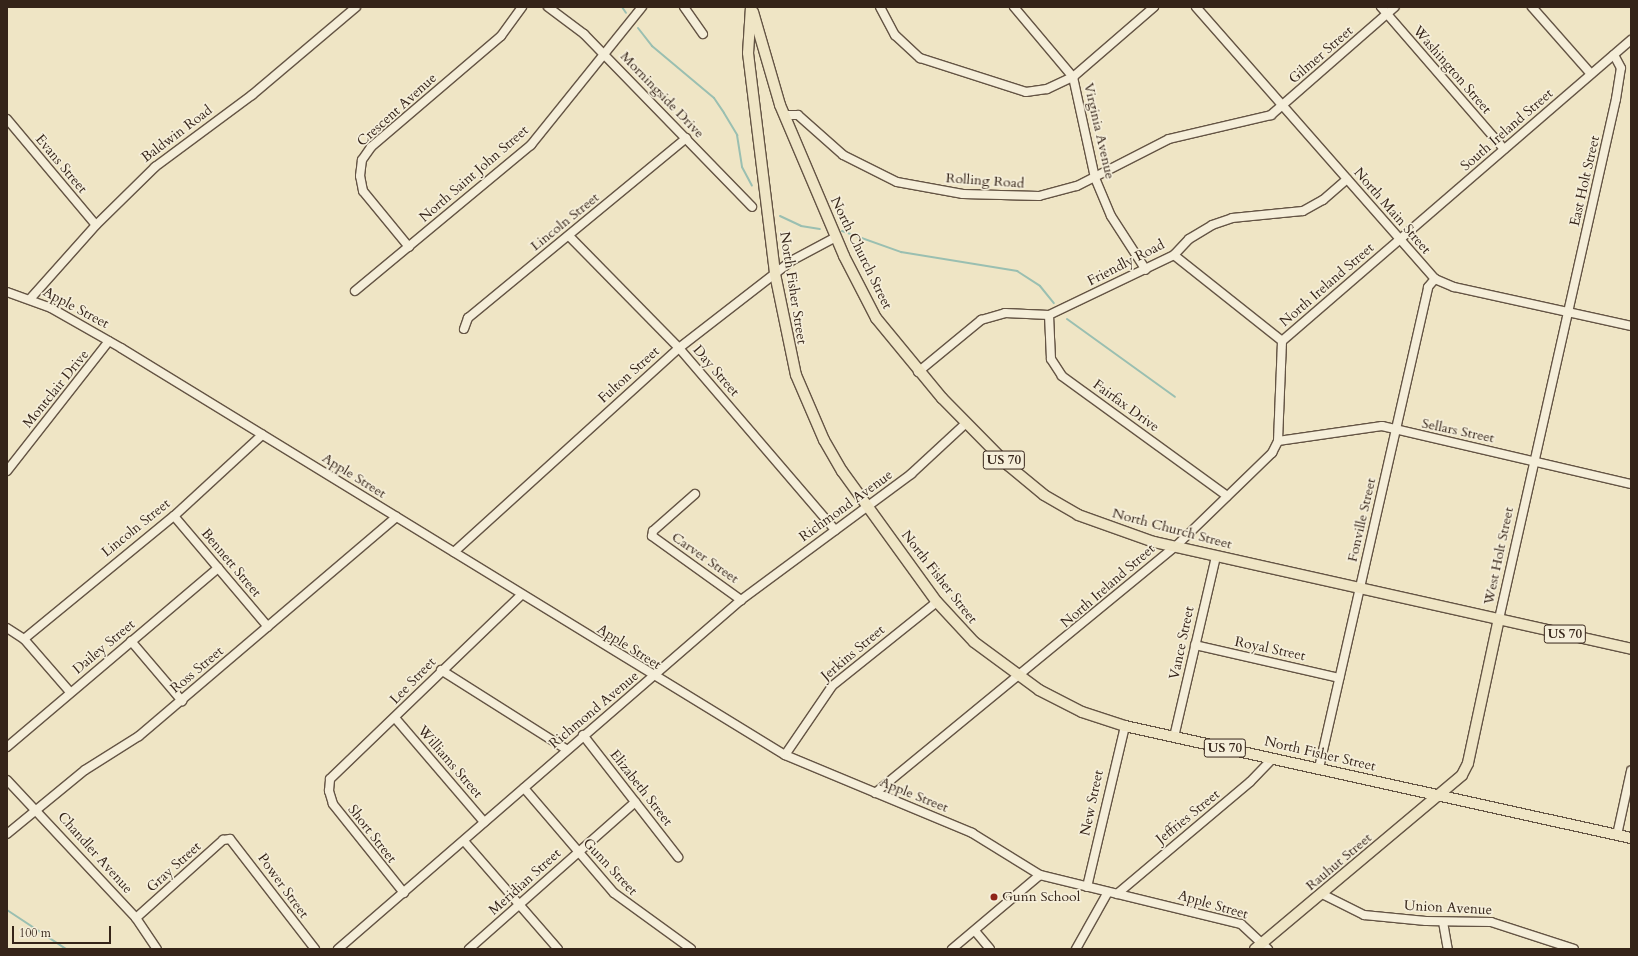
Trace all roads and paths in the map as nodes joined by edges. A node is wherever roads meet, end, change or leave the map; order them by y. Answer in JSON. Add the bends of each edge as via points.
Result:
{"nodes":[{"id":1,"x":356,"y":7,"type":"edge"},
{"id":2,"x":522,"y":7,"type":"edge"},
{"id":3,"x":548,"y":7,"type":"edge"},
{"id":4,"x":642,"y":7,"type":"edge"},
{"id":5,"x":684,"y":7,"type":"edge"},
{"id":6,"x":751,"y":7,"type":"edge"},
{"id":7,"x":880,"y":7,"type":"edge"},
{"id":8,"x":1014,"y":7,"type":"edge"},
{"id":9,"x":1154,"y":7,"type":"edge"},
{"id":10,"x":1196,"y":7,"type":"edge"},
{"id":11,"x":1381,"y":7,"type":"edge"},
{"id":12,"x":1395,"y":7,"type":"edge"},
{"id":13,"x":1532,"y":7,"type":"edge"},
{"id":14,"x":1387,"y":14,"type":"junction"},
{"id":15,"x":702,"y":34,"type":"dead end"},
{"id":16,"x":1631,"y":40,"type":"edge"},
{"id":17,"x":604,"y":54,"type":"junction"},
{"id":18,"x":1614,"y":55,"type":"junction"},
{"id":19,"x":1591,"y":74,"type":"junction"},
{"id":20,"x":1072,"y":77,"type":"junction"},
{"id":21,"x":1282,"y":105,"type":"junction"},
{"id":22,"x":784,"y":115,"type":"junction"},
{"id":23,"x":7,"y":119,"type":"edge"},
{"id":24,"x":686,"y":138,"type":"junction"},
{"id":25,"x":1504,"y":149,"type":"junction"},
{"id":26,"x":1094,"y":178,"type":"junction"},
{"id":27,"x":1347,"y":179,"type":"junction"},
{"id":28,"x":752,"y":207,"type":"dead end"},
{"id":29,"x":96,"y":225,"type":"junction"},
{"id":30,"x":569,"y":236,"type":"junction"},
{"id":31,"x":836,"y":237,"type":"junction"},
{"id":32,"x":1399,"y":240,"type":"junction"},
{"id":33,"x":409,"y":247,"type":"junction"},
{"id":34,"x":1174,"y":255,"type":"junction"},
{"id":35,"x":1146,"y":270,"type":"junction"},
{"id":36,"x":775,"y":274,"type":"junction"},
{"id":37,"x":1435,"y":279,"type":"junction"},
{"id":38,"x":355,"y":291,"type":"dead end"},
{"id":39,"x":7,"y":292,"type":"edge"},
{"id":40,"x":30,"y":299,"type":"junction"},
{"id":41,"x":1568,"y":313,"type":"junction"},
{"id":42,"x":1049,"y":315,"type":"junction"},
{"id":43,"x":1631,"y":326,"type":"edge"},
{"id":44,"x":464,"y":329,"type":"dead end"},
{"id":45,"x":109,"y":341,"type":"junction"},
{"id":46,"x":1282,"y":341,"type":"junction"},
{"id":47,"x":679,"y":348,"type":"junction"},
{"id":48,"x":918,"y":372,"type":"junction"},
{"id":49,"x":966,"y":423,"type":"junction"},
{"id":50,"x":1395,"y":431,"type":"junction"},
{"id":51,"x":262,"y":435,"type":"junction"},
{"id":52,"x":1278,"y":441,"type":"junction"},
{"id":53,"x":1533,"y":462,"type":"junction"},
{"id":54,"x":7,"y":471,"type":"edge"},
{"id":55,"x":1631,"y":484,"type":"edge"},
{"id":56,"x":695,"y":494,"type":"dead end"},
{"id":57,"x":1227,"y":496,"type":"junction"},
{"id":58,"x":866,"y":506,"type":"junction"},
{"id":59,"x":174,"y":516,"type":"junction"},
{"id":60,"x":396,"y":517,"type":"junction"},
{"id":61,"x":835,"y":530,"type":"junction"},
{"id":62,"x":1176,"y":546,"type":"junction"},
{"id":63,"x":454,"y":552,"type":"junction"},
{"id":64,"x":1216,"y":556,"type":"junction"},
{"id":65,"x":218,"y":568,"type":"junction"},
{"id":66,"x":1360,"y":586,"type":"junction"},
{"id":67,"x":521,"y":595,"type":"junction"},
{"id":68,"x":741,"y":600,"type":"junction"},
{"id":69,"x":937,"y":602,"type":"junction"},
{"id":70,"x":1500,"y":618,"type":"junction"},
{"id":71,"x":268,"y":627,"type":"junction"},
{"id":72,"x":7,"y":628,"type":"edge"},
{"id":73,"x":24,"y":639,"type":"junction"},
{"id":74,"x":132,"y":641,"type":"junction"},
{"id":75,"x":1195,"y":645,"type":"junction"},
{"id":76,"x":1631,"y":649,"type":"edge"},
{"id":77,"x":441,"y":670,"type":"junction"},
{"id":78,"x":653,"y":677,"type":"junction"},
{"id":79,"x":1018,"y":678,"type":"junction"},
{"id":80,"x":1339,"y":678,"type":"junction"},
{"id":81,"x":70,"y":692,"type":"junction"},
{"id":82,"x":182,"y":701,"type":"junction"},
{"id":83,"x":396,"y":718,"type":"junction"},
{"id":84,"x":1125,"y":726,"type":"junction"},
{"id":85,"x":583,"y":735,"type":"junction"},
{"id":86,"x":1174,"y":737,"type":"junction"},
{"id":87,"x":7,"y":747,"type":"edge"},
{"id":88,"x":566,"y":749,"type":"junction"},
{"id":89,"x":785,"y":755,"type":"junction"},
{"id":90,"x":1273,"y":758,"type":"junction"},
{"id":91,"x":1319,"y":768,"type":"junction"},
{"id":92,"x":1631,"y":770,"type":"edge"},
{"id":93,"x":7,"y":780,"type":"edge"},
{"id":94,"x":329,"y":786,"type":"joint"},
{"id":95,"x":524,"y":788,"type":"junction"},
{"id":96,"x":875,"y":793,"type":"junction"},
{"id":97,"x":1439,"y":796,"type":"junction"},
{"id":98,"x":634,"y":802,"type":"junction"},
{"id":99,"x":37,"y":809,"type":"junction"},
{"id":100,"x":484,"y":822,"type":"junction"},
{"id":101,"x":7,"y":834,"type":"edge"},
{"id":102,"x":1617,"y":835,"type":"junction"},
{"id":103,"x":1631,"y":838,"type":"edge"},
{"id":104,"x":230,"y":839,"type":"joint"},
{"id":105,"x":464,"y":841,"type":"junction"},
{"id":106,"x":578,"y":852,"type":"junction"},
{"id":107,"x":678,"y":857,"type":"dead end"},
{"id":108,"x":1040,"y":875,"type":"junction"},
{"id":109,"x":1087,"y":887,"type":"junction"},
{"id":110,"x":1108,"y":892,"type":"junction"},
{"id":111,"x":404,"y":893,"type":"junction"},
{"id":112,"x":1117,"y":894,"type":"junction"},
{"id":113,"x":1322,"y":894,"type":"junction"},
{"id":114,"x":520,"y":903,"type":"junction"},
{"id":115,"x":136,"y":918,"type":"junction"},
{"id":116,"x":1443,"y":922,"type":"junction"},
{"id":117,"x":975,"y":931,"type":"junction"},
{"id":118,"x":1262,"y":947,"type":"edge"},
{"id":119,"x":156,"y":949,"type":"edge"},
{"id":120,"x":315,"y":949,"type":"edge"},
{"id":121,"x":338,"y":949,"type":"edge"},
{"id":122,"x":469,"y":949,"type":"edge"},
{"id":123,"x":558,"y":949,"type":"edge"},
{"id":124,"x":691,"y":949,"type":"edge"},
{"id":125,"x":952,"y":949,"type":"edge"},
{"id":126,"x":990,"y":949,"type":"edge"},
{"id":127,"x":1076,"y":949,"type":"edge"},
{"id":128,"x":1448,"y":949,"type":"edge"},
{"id":129,"x":1574,"y":949,"type":"edge"}],
"edges":[{"from":1,"to":29,"type":"street","name":"Baldwin Road","via":[[252,94],[161,162]]},
{"from":2,"to":33,"type":"street","name":"Crescent Avenue","via":[[501,36],[371,147],[362,160],[360,176],[363,191]]},
{"from":3,"to":17,"type":"street","name":"Morningside Drive"},
{"from":4,"to":17,"type":"street","name":"North Saint John Street"},
{"from":5,"to":15,"type":"street"},
{"from":6,"to":22,"type":"main road","name":"North Church Street","number":"US 70"},
{"from":6,"to":36,"type":"main road","name":"North Fisher Street","number":"US 70","via":[[748,53]]},
{"from":7,"to":20,"type":"street","via":[[901,43],[928,62],[1020,92],[1047,90]]},
{"from":8,"to":20,"type":"street","name":"Virginia Avenue"},
{"from":9,"to":20,"type":"street"},
{"from":10,"to":21,"type":"street","name":"North Main Street"},
{"from":11,"to":14,"type":"street","name":"Washington Street"},
{"from":12,"to":14,"type":"street","name":"Gilmer Street"},
{"from":13,"to":19,"type":"street"},
{"from":14,"to":21,"type":"street","name":"Gilmer Street"},
{"from":14,"to":25,"type":"street","name":"Washington Street"},
{"from":16,"to":18,"type":"street","name":"South Ireland Street"},
{"from":17,"to":24,"type":"street","name":"Morningside Drive"},
{"from":17,"to":33,"type":"street","name":"North Saint John Street","via":[[530,145]]},
{"from":18,"to":19,"type":"street","name":"South Ireland Street"},
{"from":18,"to":41,"type":"street","name":"East Holt Street","via":[[1621,76]]},
{"from":19,"to":25,"type":"street","name":"South Ireland Street"},
{"from":20,"to":26,"type":"street","name":"Virginia Avenue"},
{"from":21,"to":26,"type":"street","name":"Rolling Road","via":[[1261,120],[1169,139]]},
{"from":21,"to":27,"type":"street","name":"North Main Street"},
{"from":22,"to":26,"type":"street","name":"Rolling Road","via":[[801,117],[854,162],[911,186],[963,194],[1026,197],[1058,192]]},
{"from":22,"to":31,"type":"main road","name":"North Church Street","number":"US 70"},
{"from":23,"to":29,"type":"street","name":"Evans Street"},
{"from":24,"to":28,"type":"street","name":"Morningside Drive"},
{"from":24,"to":30,"type":"street","name":"Lincoln Street"},
{"from":25,"to":32,"type":"street","name":"South Ireland Street"},
{"from":26,"to":35,"type":"street","name":"Virginia Avenue","via":[[1114,221]]},
{"from":27,"to":32,"type":"street","name":"North Main Street"},
{"from":27,"to":34,"type":"street","name":"Friendly Road","via":[[1311,208],[1296,213],[1220,222],[1189,239]]},
{"from":29,"to":40,"type":"street","name":"Baldwin Road"},
{"from":30,"to":44,"type":"street","name":"Lincoln Street","via":[[468,318]]},
{"from":30,"to":47,"type":"street","name":"Day Street"},
{"from":31,"to":36,"type":"street","name":"Fulton Street","via":[[802,254]]},
{"from":31,"to":48,"type":"main road","name":"North Church Street","number":"US 70","via":[[876,318]]},
{"from":32,"to":37,"type":"street","name":"North Main Street"},
{"from":32,"to":46,"type":"street","name":"North Ireland Street"},
{"from":33,"to":38,"type":"street","name":"North Saint John Street"},
{"from":34,"to":35,"type":"street","name":"Friendly Road"},
{"from":34,"to":46,"type":"street"},
{"from":35,"to":42,"type":"street","name":"Friendly Road"},
{"from":36,"to":47,"type":"street","name":"Fulton Street"},
{"from":36,"to":58,"type":"main road","name":"North Fisher Street","number":"US 70","via":[[785,335],[805,399],[831,453]]},
{"from":37,"to":41,"type":"street","name":"North Main Street","via":[[1454,287]]},
{"from":37,"to":50,"type":"street","name":"Fonville Street","via":[[1428,287]]},
{"from":39,"to":40,"type":"street","name":"Apple Street"},
{"from":40,"to":45,"type":"street","name":"Apple Street"},
{"from":41,"to":43,"type":"street","name":"North Main Street"},
{"from":41,"to":53,"type":"street","name":"West Holt Street"},
{"from":42,"to":48,"type":"street","name":"Friendly Road","via":[[1005,313],[980,320]]},
{"from":42,"to":57,"type":"street","name":"Fairfax Drive","via":[[1049,353],[1062,376]]},
{"from":45,"to":51,"type":"street","name":"Apple Street"},
{"from":45,"to":54,"type":"street","name":"Montclair Drive"},
{"from":46,"to":52,"type":"street","name":"North Ireland Street"},
{"from":47,"to":61,"type":"street","name":"Day Street"},
{"from":47,"to":63,"type":"street","name":"Fulton Street"},
{"from":48,"to":49,"type":"main road","name":"North Church Street","number":"US 70"},
{"from":49,"to":58,"type":"street","name":"Richmond Avenue","via":[[911,474]]},
{"from":49,"to":62,"type":"main road","name":"North Church Street","number":"US 70","via":[[1021,476],[1063,507],[1124,533]]},
{"from":50,"to":52,"type":"street","name":"Sellars Street","via":[[1380,426]]},
{"from":50,"to":53,"type":"street","name":"Sellars Street"},
{"from":50,"to":66,"type":"street","name":"Fonville Street"},
{"from":51,"to":59,"type":"street","name":"Lincoln Street"},
{"from":51,"to":60,"type":"street","name":"Apple Street"},
{"from":52,"to":57,"type":"street","name":"North Ireland Street","via":[[1272,453]]},
{"from":53,"to":55,"type":"street","name":"Sellars Street"},
{"from":53,"to":70,"type":"street","name":"West Holt Street"},
{"from":56,"to":68,"type":"street","name":"Carver Street","via":[[653,531],[653,538]]},
{"from":57,"to":62,"type":"street","name":"North Ireland Street"},
{"from":58,"to":61,"type":"street","name":"Richmond Avenue"},
{"from":58,"to":69,"type":"main road","name":"North Fisher Street","number":"US 70"},
{"from":59,"to":65,"type":"street","name":"Bennett Street"},
{"from":59,"to":73,"type":"street","name":"Lincoln Street"},
{"from":60,"to":63,"type":"street","name":"Apple Street"},
{"from":60,"to":71,"type":"street","name":"Ross Street"},
{"from":61,"to":68,"type":"street","name":"Richmond Avenue"},
{"from":62,"to":64,"type":"main road","name":"North Church Street","number":"US 70"},
{"from":62,"to":79,"type":"street","name":"North Ireland Street"},
{"from":63,"to":67,"type":"street","name":"Apple Street"},
{"from":64,"to":66,"type":"main road","name":"North Church Street","number":"US 70"},
{"from":64,"to":75,"type":"street","name":"Vance Street"},
{"from":65,"to":71,"type":"street","name":"Bennett Street"},
{"from":65,"to":74,"type":"street","name":"Dailey Street"},
{"from":66,"to":70,"type":"main road","name":"North Church Street","number":"US 70"},
{"from":66,"to":80,"type":"street","name":"Fonville Street"},
{"from":67,"to":77,"type":"street","name":"Lee Street"},
{"from":67,"to":78,"type":"street","name":"Apple Street"},
{"from":68,"to":78,"type":"street","name":"Richmond Avenue"},
{"from":69,"to":79,"type":"main road","name":"North Fisher Street","number":"US 70","via":[[974,642]]},
{"from":69,"to":89,"type":"street","name":"Jerkins Street","via":[[832,686]]},
{"from":70,"to":76,"type":"main road","name":"North Church Street","number":"US 70"},
{"from":70,"to":97,"type":"main road","name":"West Holt Street","via":[[1468,763],[1462,775]]},
{"from":71,"to":82,"type":"street","name":"Ross Street"},
{"from":72,"to":73,"type":"street"},
{"from":73,"to":81,"type":"street"},
{"from":74,"to":81,"type":"street","name":"Dailey Street"},
{"from":74,"to":82,"type":"street"},
{"from":75,"to":80,"type":"street","name":"Royal Street"},
{"from":75,"to":86,"type":"street","name":"Vance Street"},
{"from":77,"to":83,"type":"street","name":"Lee Street"},
{"from":77,"to":88,"type":"street"},
{"from":78,"to":85,"type":"street","name":"Richmond Avenue"},
{"from":78,"to":89,"type":"street","name":"Apple Street"},
{"from":79,"to":84,"type":"main road","name":"North Fisher Street","number":"US 70","via":[[1082,712]]},
{"from":79,"to":96,"type":"street","name":"North Ireland Street"},
{"from":80,"to":91,"type":"street","name":"Fonville Street"},
{"from":81,"to":87,"type":"street","name":"Dailey Street"},
{"from":82,"to":99,"type":"street","name":"Ross Street","via":[[139,736],[85,770]]},
{"from":83,"to":94,"type":"street","name":"Lee Street","via":[[337,769]]},
{"from":83,"to":100,"type":"street","name":"Williams Street"},
{"from":84,"to":86,"type":"main road","name":"North Fisher Street","number":"US 70"},
{"from":84,"to":109,"type":"street","name":"New Street"},
{"from":85,"to":88,"type":"street","name":"Richmond Avenue"},
{"from":85,"to":98,"type":"street","name":"Elizabeth Street"},
{"from":86,"to":90,"type":"main road","name":"North Fisher Street","number":"US 70"},
{"from":88,"to":95,"type":"street","name":"Richmond Avenue"},
{"from":89,"to":96,"type":"street","name":"Apple Street"},
{"from":90,"to":91,"type":"main road","name":"North Fisher Street","number":"US 70"},
{"from":90,"to":112,"type":"street","name":"Jeffries Street","via":[[1250,782]]},
{"from":91,"to":97,"type":"main road","name":"North Fisher Street","number":"US 70"},
{"from":92,"to":102,"type":"street"},
{"from":93,"to":99,"type":"street","name":"Chandler Avenue"},
{"from":94,"to":111,"type":"street","name":"Short Street","via":[[336,808]]},
{"from":95,"to":100,"type":"street","name":"Richmond Avenue"},
{"from":95,"to":106,"type":"street","name":"Gunn Street"},
{"from":96,"to":108,"type":"street","name":"Apple Street","via":[[972,833]]},
{"from":97,"to":102,"type":"main road","name":"North Fisher Street","number":"US 70"},
{"from":97,"to":113,"type":"main road","name":"Rauhut Street"},
{"from":98,"to":106,"type":"street","name":"Meridian Street"},
{"from":98,"to":107,"type":"street","name":"Elizabeth Street"},
{"from":99,"to":101,"type":"street","name":"Ross Street"},
{"from":99,"to":115,"type":"street","name":"Chandler Avenue"},
{"from":100,"to":105,"type":"street","name":"Richmond Avenue"},
{"from":102,"to":103,"type":"main road","name":"North Fisher Street","number":"US 70"},
{"from":104,"to":115,"type":"street","name":"Gray Street","via":[[223,840]]},
{"from":104,"to":120,"type":"street","name":"Power Street"},
{"from":105,"to":111,"type":"street","name":"Richmond Avenue"},
{"from":105,"to":114,"type":"street"},
{"from":106,"to":114,"type":"street","name":"Meridian Street"},
{"from":106,"to":124,"type":"street","name":"Gunn Street","via":[[625,904]]},
{"from":108,"to":109,"type":"street","name":"Apple Street"},
{"from":108,"to":117,"type":"street"},
{"from":109,"to":110,"type":"street","name":"Apple Street"},
{"from":110,"to":112,"type":"street","name":"Apple Street"},
{"from":110,"to":127,"type":"street"},
{"from":111,"to":121,"type":"street","name":"Richmond Avenue"},
{"from":112,"to":118,"type":"street","name":"Apple Street","via":[[1241,924]]},
{"from":113,"to":116,"type":"street","name":"Union Avenue","via":[[1364,915]]},
{"from":113,"to":118,"type":"main road","name":"Rauhut Street"},
{"from":114,"to":122,"type":"street","name":"Meridian Street"},
{"from":114,"to":123,"type":"street"},
{"from":115,"to":119,"type":"street","name":"Chandler Avenue"},
{"from":116,"to":128,"type":"street"},
{"from":116,"to":129,"type":"street","name":"Union Avenue","via":[[1482,921],[1505,925]]},
{"from":117,"to":125,"type":"street"},
{"from":117,"to":126,"type":"street"}]}
